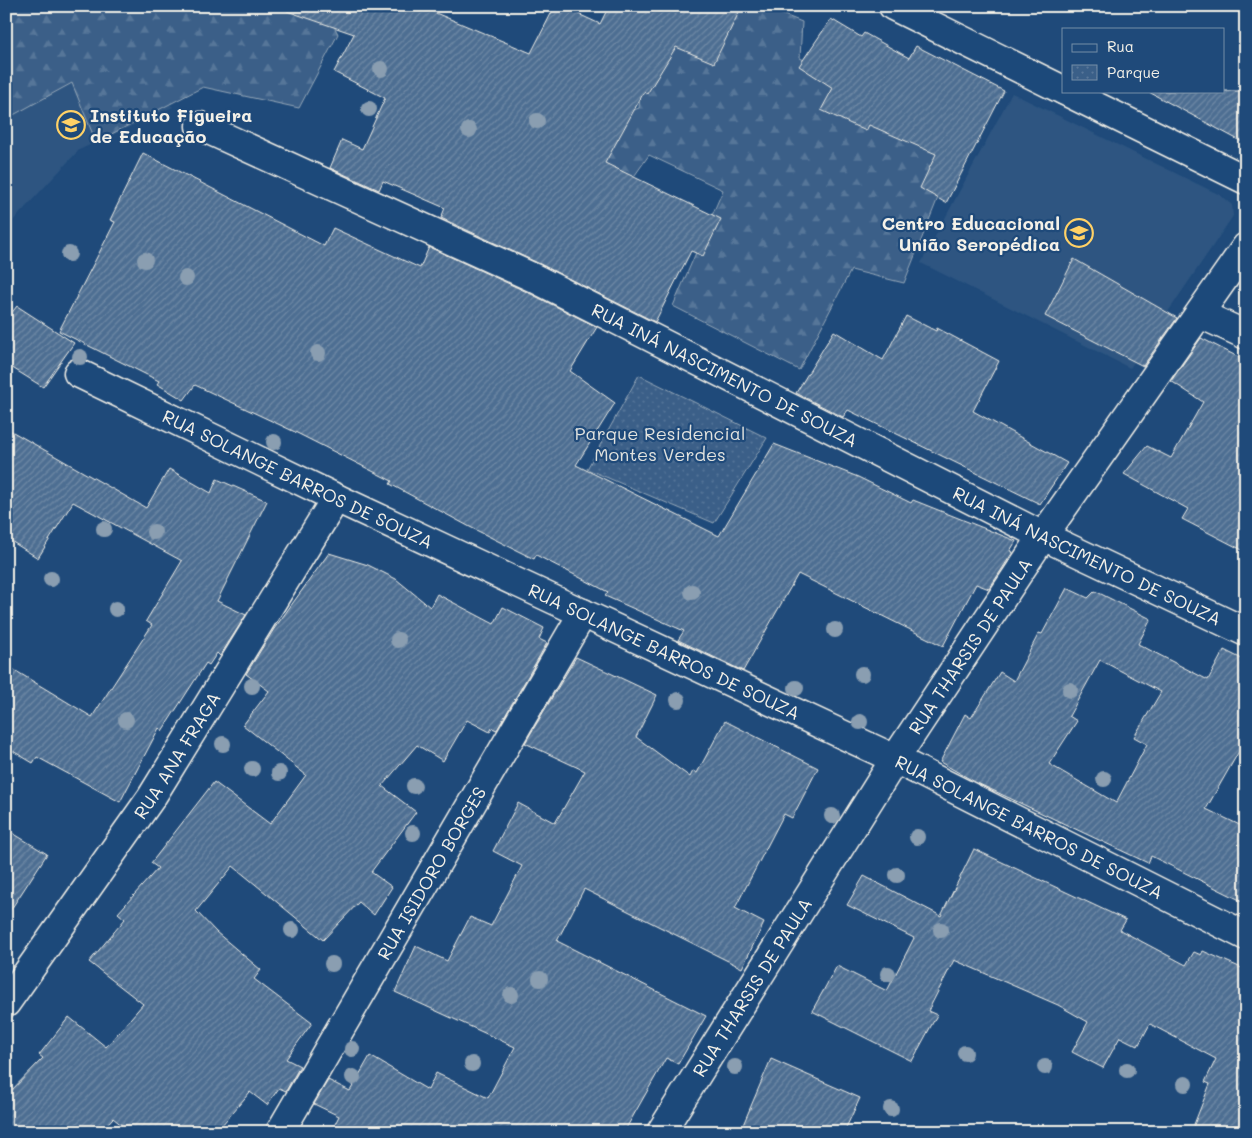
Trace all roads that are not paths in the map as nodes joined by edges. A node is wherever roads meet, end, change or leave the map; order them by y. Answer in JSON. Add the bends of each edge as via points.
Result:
{"nodes":[{"id":1,"x":893,"y":6,"type":"edge"},
{"id":2,"x":1062,"y":90,"type":"edge"},
{"id":3,"x":1066,"y":92,"type":"edge"},
{"id":4,"x":200,"y":126,"type":"dead end"},
{"id":5,"x":1246,"y":180,"type":"edge"},
{"id":6,"x":1246,"y":247,"type":"edge"},
{"id":7,"x":1200,"y":314,"type":"junction"},
{"id":8,"x":1246,"y":335,"type":"edge"},
{"id":9,"x":78,"y":374,"type":"dead end"},
{"id":10,"x":336,"y":498,"type":"junction"},
{"id":11,"x":1043,"y":536,"type":"junction"},
{"id":12,"x":583,"y":613,"type":"junction"},
{"id":13,"x":1246,"y":632,"type":"edge"},
{"id":14,"x":895,"y":758,"type":"junction"},
{"id":15,"x":1246,"y":936,"type":"edge"},
{"id":16,"x":6,"y":1002,"type":"edge"},
{"id":17,"x":280,"y":1132,"type":"edge"},
{"id":18,"x":661,"y":1132,"type":"edge"}],
"edges":[{"from":1,"to":2,"type":"street"},
{"from":3,"to":5,"type":"street"},
{"from":4,"to":11,"type":"street","name":"RUA INÁ NASCIMENTO DE SOUZA","via":[[534,278]]},
{"from":6,"to":7,"type":"street","name":"RUA THARSIS DE PAULA"},
{"from":7,"to":8,"type":"street"},
{"from":7,"to":11,"type":"street","name":"RUA THARSIS DE PAULA"},
{"from":9,"to":10,"type":"street","name":"RUA SOLANGE BARROS DE SOUZA"},
{"from":10,"to":12,"type":"street","name":"RUA SOLANGE BARROS DE SOUZA"},
{"from":10,"to":16,"type":"street","name":"RUA ANA FRAGA","via":[[151,798]]},
{"from":11,"to":13,"type":"street","name":"RUA INÁ NASCIMENTO DE SOUZA"},
{"from":11,"to":14,"type":"street","name":"RUA THARSIS DE PAULA"},
{"from":12,"to":14,"type":"street","name":"RUA SOLANGE BARROS DE SOUZA"},
{"from":12,"to":17,"type":"street","name":"RUA ISIDORO BORGES"},
{"from":14,"to":15,"type":"street","name":"RUA SOLANGE BARROS DE SOUZA"},
{"from":14,"to":18,"type":"street","name":"RUA THARSIS DE PAULA"}]}
